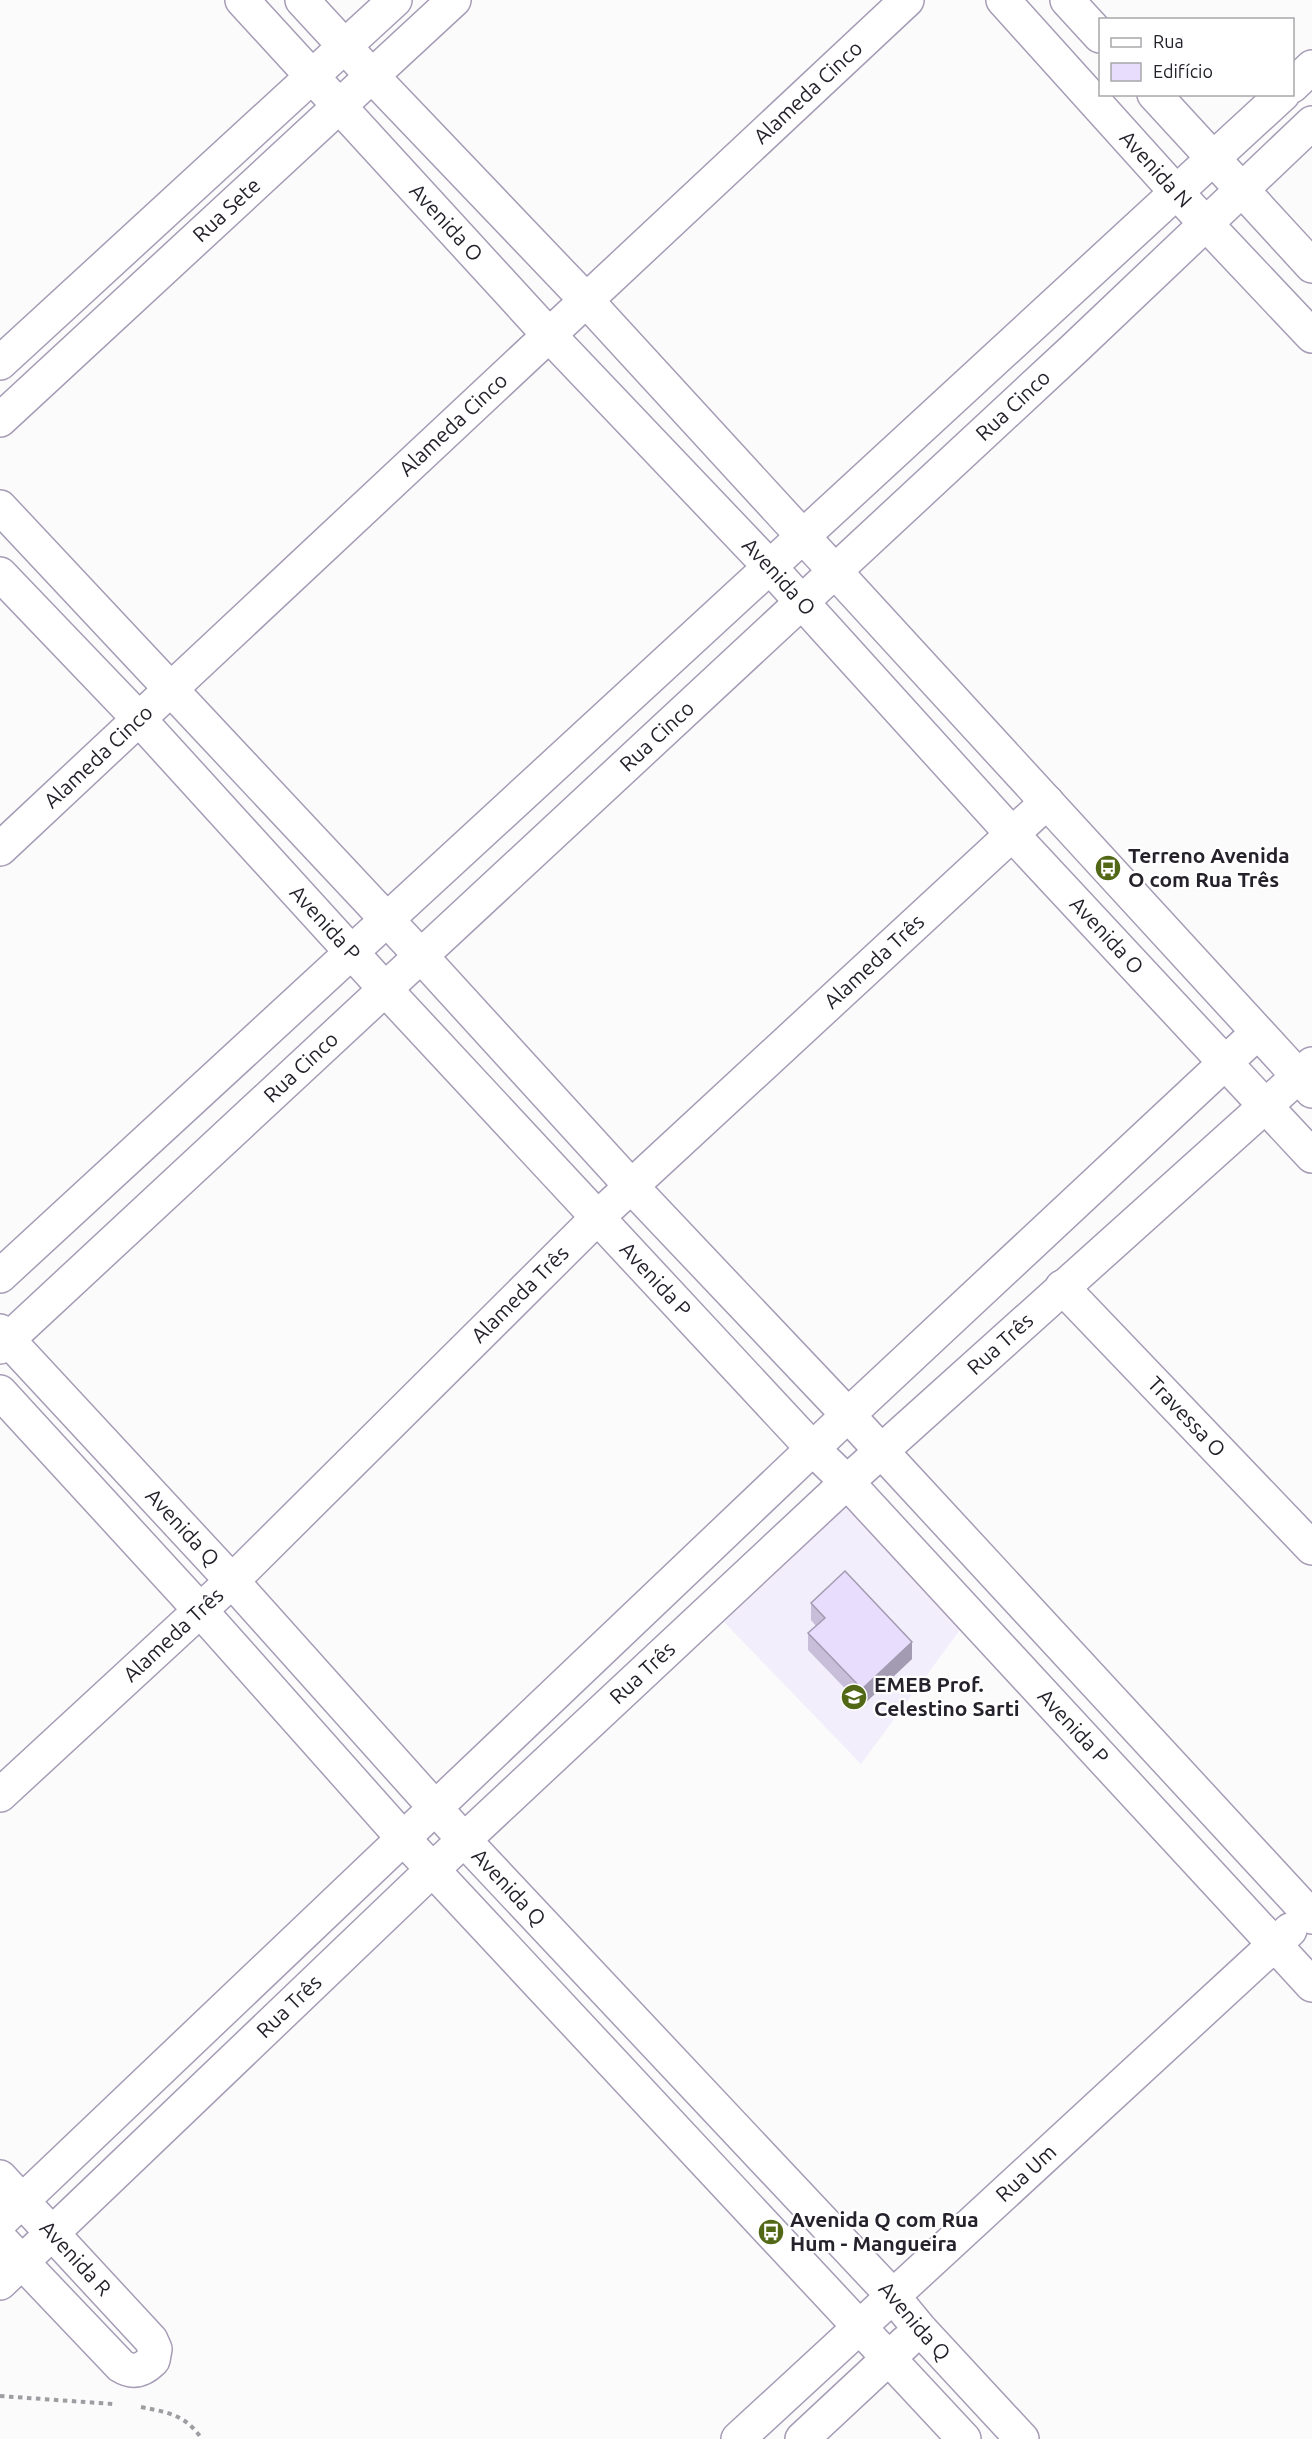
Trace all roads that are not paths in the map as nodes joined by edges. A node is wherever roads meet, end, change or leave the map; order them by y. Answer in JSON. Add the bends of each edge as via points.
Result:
{"nodes":[{"id":1,"x":242,"y":0,"type":"edge"},
{"id":2,"x":303,"y":0,"type":"edge"},
{"id":3,"x":395,"y":0,"type":"edge"},
{"id":4,"x":454,"y":0,"type":"edge"},
{"id":5,"x":907,"y":0,"type":"edge"},
{"id":6,"x":1003,"y":0,"type":"edge"},
{"id":7,"x":1067,"y":0,"type":"edge"},
{"id":8,"x":1099,"y":34,"type":"edge"},
{"id":9,"x":345,"y":46,"type":"junction"},
{"id":10,"x":1312,"y":68,"type":"edge"},
{"id":11,"x":312,"y":77,"type":"junction"},
{"id":12,"x":373,"y":77,"type":"junction"},
{"id":13,"x":1294,"y":85,"type":"edge"},
{"id":14,"x":1156,"y":96,"type":"edge"},
{"id":15,"x":1281,"y":96,"type":"edge"},
{"id":16,"x":339,"y":108,"type":"junction"},
{"id":17,"x":1312,"y":123,"type":"edge"},
{"id":18,"x":1213,"y":159,"type":"junction"},
{"id":19,"x":1241,"y":190,"type":"junction"},
{"id":20,"x":1177,"y":193,"type":"junction"},
{"id":21,"x":1206,"y":224,"type":"junction"},
{"id":22,"x":1312,"y":266,"type":"edge"},
{"id":23,"x":586,"y":300,"type":"junction"},
{"id":24,"x":549,"y":335,"type":"junction"},
{"id":25,"x":1312,"y":336,"type":"edge"},
{"id":26,"x":0,"y":363,"type":"edge"},
{"id":27,"x":0,"y":420,"type":"edge"},
{"id":28,"x":0,"y":507,"type":"edge"},
{"id":29,"x":803,"y":537,"type":"junction"},
{"id":30,"x":771,"y":567,"type":"junction"},
{"id":31,"x":835,"y":570,"type":"junction"},
{"id":32,"x":0,"y":574,"type":"edge"},
{"id":33,"x":801,"y":602,"type":"junction"},
{"id":34,"x":172,"y":688,"type":"junction"},
{"id":35,"x":139,"y":719,"type":"junction"},
{"id":36,"x":1047,"y":802,"type":"junction"},
{"id":37,"x":1012,"y":834,"type":"junction"},
{"id":38,"x":0,"y":849,"type":"edge"},
{"id":39,"x":387,"y":920,"type":"junction"},
{"id":40,"x":352,"y":952,"type":"junction"},
{"id":41,"x":421,"y":956,"type":"junction"},
{"id":42,"x":385,"y":989,"type":"junction"},
{"id":43,"x":1257,"y":1033,"type":"junction"},
{"id":44,"x":1226,"y":1063,"type":"junction"},
{"id":45,"x":522,"y":1066,"type":"junction"},
{"id":46,"x":1308,"y":1077,"type":"edge"},
{"id":47,"x":487,"y":1098,"type":"junction"},
{"id":48,"x":1265,"y":1105,"type":"junction"},
{"id":49,"x":1312,"y":1156,"type":"edge"},
{"id":50,"x":631,"y":1186,"type":"junction"},
{"id":51,"x":598,"y":1217,"type":"junction"},
{"id":52,"x":0,"y":1276,"type":"edge"},
{"id":53,"x":1062,"y":1287,"type":"junction"},
{"id":54,"x":3,"y":1340,"type":"edge"},
{"id":55,"x":0,"y":1392,"type":"edge"},
{"id":56,"x":849,"y":1414,"type":"junction"},
{"id":57,"x":813,"y":1449,"type":"junction"},
{"id":58,"x":880,"y":1451,"type":"junction"},
{"id":59,"x":847,"y":1482,"type":"junction"},
{"id":60,"x":1312,"y":1548,"type":"edge"},
{"id":61,"x":232,"y":1581,"type":"junction"},
{"id":62,"x":200,"y":1610,"type":"junction"},
{"id":63,"x":0,"y":1795,"type":"edge"},
{"id":64,"x":434,"y":1808,"type":"junction"},
{"id":65,"x":402,"y":1837,"type":"junction"},
{"id":66,"x":465,"y":1841,"type":"junction"},
{"id":67,"x":433,"y":1869,"type":"junction"},
{"id":68,"x":1311,"y":1913,"type":"edge"},
{"id":69,"x":1274,"y":1944,"type":"junction"},
{"id":70,"x":1312,"y":1985,"type":"edge"},
{"id":71,"x":0,"y":2177,"type":"edge"},
{"id":72,"x":11,"y":2212,"type":"edge"},
{"id":73,"x":53,"y":2234,"type":"junction"},
{"id":74,"x":0,"y":2240,"type":"edge"},
{"id":75,"x":11,"y":2273,"type":"edge"},
{"id":76,"x":892,"y":2295,"type":"junction"},
{"id":77,"x":859,"y":2326,"type":"junction"},
{"id":78,"x":920,"y":2329,"type":"junction"},
{"id":79,"x":889,"y":2358,"type":"junction"},
{"id":80,"x":738,"y":2439,"type":"edge"},
{"id":81,"x":802,"y":2439,"type":"edge"},
{"id":82,"x":964,"y":2439,"type":"edge"},
{"id":83,"x":1023,"y":2439,"type":"edge"}],
"edges":[{"from":1,"to":11,"type":"street","name":"Avenida O"},
{"from":2,"to":9,"type":"street"},
{"from":3,"to":9,"type":"street","name":"Rua Sete"},
{"from":4,"to":12,"type":"street","name":"Rua Sete"},
{"from":5,"to":23,"type":"street","name":"Alameda Cinco"},
{"from":6,"to":20,"type":"street","name":"Avenida N"},
{"from":7,"to":8,"type":"street"},
{"from":9,"to":11,"type":"street","name":"Rua Sete"},
{"from":9,"to":12,"type":"street"},
{"from":10,"to":13,"type":"street"},
{"from":11,"to":16,"type":"street","name":"Avenida O"},
{"from":11,"to":26,"type":"street","name":"Rua Sete"},
{"from":12,"to":16,"type":"street","name":"Rua Sete"},
{"from":12,"to":23,"type":"street"},
{"from":14,"to":18,"type":"street"},
{"from":15,"to":18,"type":"street","name":"Rua Cinco"},
{"from":16,"to":24,"type":"street","name":"Avenida O"},
{"from":16,"to":27,"type":"street","name":"Rua Sete"},
{"from":17,"to":19,"type":"street","name":"Rua Cinco"},
{"from":18,"to":19,"type":"street"},
{"from":18,"to":20,"type":"street","name":"Rua Cinco"},
{"from":19,"to":21,"type":"street","name":"Rua Cinco"},
{"from":19,"to":22,"type":"street"},
{"from":20,"to":21,"type":"street","name":"Avenida N"},
{"from":20,"to":29,"type":"street","name":"Rua Cinco"},
{"from":21,"to":25,"type":"street","name":"Avenida N"},
{"from":21,"to":31,"type":"street","name":"Rua Cinco"},
{"from":23,"to":24,"type":"street","name":"Alameda Cinco"},
{"from":23,"to":29,"type":"street"},
{"from":24,"to":30,"type":"street","name":"Avenida O"},
{"from":24,"to":34,"type":"street","name":"Alameda Cinco"},
{"from":28,"to":34,"type":"street"},
{"from":29,"to":30,"type":"street","name":"Rua Cinco"},
{"from":29,"to":31,"type":"street"},
{"from":30,"to":33,"type":"street","name":"Avenida O"},
{"from":30,"to":39,"type":"street","name":"Rua Cinco"},
{"from":31,"to":33,"type":"street","name":"Rua Cinco"},
{"from":31,"to":36,"type":"street"},
{"from":32,"to":35,"type":"street","name":"Avenida P"},
{"from":33,"to":37,"type":"street","name":"Avenida O"},
{"from":33,"to":41,"type":"street","name":"Rua Cinco"},
{"from":34,"to":35,"type":"street","name":"Alameda Cinco"},
{"from":34,"to":39,"type":"street"},
{"from":35,"to":38,"type":"street","name":"Alameda Cinco"},
{"from":35,"to":40,"type":"street","name":"Avenida P"},
{"from":36,"to":37,"type":"street","name":"Alameda Três"},
{"from":36,"to":43,"type":"street"},
{"from":37,"to":44,"type":"street","name":"Avenida O"},
{"from":37,"to":50,"type":"street","name":"Alameda Três"},
{"from":39,"to":40,"type":"street","name":"Rua Cinco"},
{"from":39,"to":41,"type":"street"},
{"from":40,"to":42,"type":"street","name":"Avenida P"},
{"from":40,"to":52,"type":"street","name":"Rua Cinco"},
{"from":41,"to":42,"type":"street","name":"Rua Cinco"},
{"from":41,"to":45,"type":"street"},
{"from":42,"to":47,"type":"street","name":"Avenida P"},
{"from":42,"to":54,"type":"street","name":"Rua Cinco"},
{"from":43,"to":44,"type":"street"},
{"from":43,"to":46,"type":"street"},
{"from":44,"to":48,"type":"street","name":"Avenida O"},
{"from":44,"to":56,"type":"street"},
{"from":45,"to":47,"type":"street"},
{"from":45,"to":50,"type":"street"},
{"from":46,"to":48,"type":"street","name":"Rua Três"},
{"from":47,"to":51,"type":"street","name":"Avenida P"},
{"from":48,"to":49,"type":"street","name":"Avenida O"},
{"from":48,"to":53,"type":"street","name":"Rua Três"},
{"from":50,"to":51,"type":"street","name":"Alameda Três"},
{"from":50,"to":56,"type":"street"},
{"from":51,"to":57,"type":"street","name":"Avenida P"},
{"from":51,"to":61,"type":"street","name":"Alameda Três"},
{"from":53,"to":58,"type":"street","name":"Rua Três"},
{"from":53,"to":60,"type":"street","name":"Travessa O"},
{"from":54,"to":61,"type":"street","name":"Avenida Q"},
{"from":55,"to":62,"type":"street","name":"Avenida Q"},
{"from":56,"to":57,"type":"street"},
{"from":56,"to":58,"type":"street"},
{"from":57,"to":59,"type":"street","name":"Avenida P"},
{"from":57,"to":64,"type":"street"},
{"from":58,"to":59,"type":"street","name":"Rua Três"},
{"from":58,"to":68,"type":"street"},
{"from":59,"to":66,"type":"street","name":"Rua Três"},
{"from":59,"to":69,"type":"street","name":"Avenida P"},
{"from":61,"to":62,"type":"street","name":"Alameda Três"},
{"from":61,"to":64,"type":"street","name":"Avenida Q"},
{"from":62,"to":63,"type":"street","name":"Alameda Três"},
{"from":62,"to":65,"type":"street","name":"Avenida Q"},
{"from":64,"to":65,"type":"street"},
{"from":64,"to":66,"type":"street","name":"Avenida Q"},
{"from":65,"to":67,"type":"street","name":"Avenida Q"},
{"from":65,"to":72,"type":"street"},
{"from":66,"to":67,"type":"street","name":"Rua Três"},
{"from":66,"to":76,"type":"street","name":"Avenida Q"},
{"from":67,"to":73,"type":"street","name":"Rua Três"},
{"from":67,"to":77,"type":"street","name":"Avenida Q"},
{"from":68,"to":69,"type":"street","name":"Rua Um"},
{"from":69,"to":70,"type":"street","name":"Avenida P"},
{"from":69,"to":76,"type":"street","name":"Rua Um"},
{"from":71,"to":72,"type":"street","name":"Avenida R"},
{"from":72,"to":73,"type":"street","name":"Avenida R"},
{"from":73,"to":75,"type":"street","name":"Rua Três"},
{"from":73,"to":75,"type":"street","name":"Avenida R","via":[[151,2340],[153,2360],[147,2366],[129,2371],[121,2366]]},
{"from":74,"to":75,"type":"street","name":"Avenida R"},
{"from":76,"to":77,"type":"street","name":"Rua Um"},
{"from":76,"to":78,"type":"street","name":"Avenida Q"},
{"from":77,"to":79,"type":"street","name":"Avenida Q"},
{"from":77,"to":80,"type":"street","name":"Rua Um"},
{"from":78,"to":79,"type":"street"},
{"from":78,"to":83,"type":"street","name":"Avenida Q"},
{"from":79,"to":81,"type":"street"},
{"from":79,"to":82,"type":"street","name":"Avenida Q"}]}
